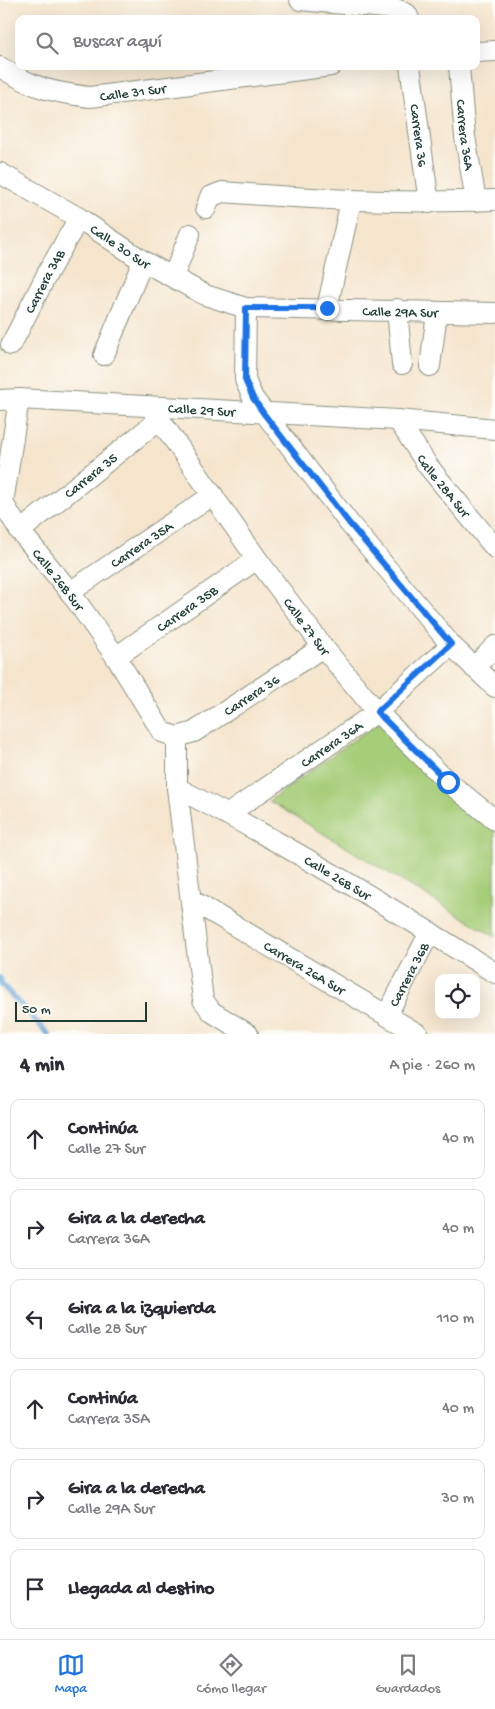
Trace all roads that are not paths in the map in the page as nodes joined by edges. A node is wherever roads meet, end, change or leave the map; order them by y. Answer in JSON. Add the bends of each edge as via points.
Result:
{"nodes":[{"id":1,"x":300,"y":0,"type":"edge"},
{"id":2,"x":406,"y":15,"type":"edge"},
{"id":3,"x":495,"y":51,"type":"edge"},
{"id":4,"x":480,"y":52,"type":"edge"},
{"id":5,"x":0,"y":67,"type":"edge"},
{"id":6,"x":300,"y":70,"type":"edge"},
{"id":7,"x":411,"y":70,"type":"edge"},
{"id":8,"x":459,"y":70,"type":"edge"},
{"id":9,"x":0,"y":173,"type":"edge"},
{"id":10,"x":211,"y":201,"type":"dead end"},
{"id":11,"x":352,"y":201,"type":"junction"},
{"id":12,"x":486,"y":201,"type":"edge"},
{"id":13,"x":429,"y":203,"type":"junction"},
{"id":14,"x":79,"y":218,"type":"junction"},
{"id":15,"x":190,"y":234,"type":"dead end"},
{"id":16,"x":143,"y":261,"type":"junction"},
{"id":17,"x":173,"y":277,"type":"junction"},
{"id":18,"x":246,"y":308,"type":"junction"},
{"id":19,"x":327,"y":308,"type":"junction"},
{"id":20,"x":397,"y":310,"type":"junction"},
{"id":21,"x":437,"y":312,"type":"junction"},
{"id":22,"x":495,"y":313,"type":"edge"},
{"id":23,"x":401,"y":335,"type":"junction"},
{"id":24,"x":433,"y":339,"type":"junction"},
{"id":25,"x":11,"y":344,"type":"dead end"},
{"id":26,"x":104,"y":355,"type":"dead end"},
{"id":27,"x":402,"y":364,"type":"dead end"},
{"id":28,"x":430,"y":366,"type":"dead end"},
{"id":29,"x":9,"y":400,"type":"edge"},
{"id":30,"x":156,"y":413,"type":"junction"},
{"id":31,"x":264,"y":414,"type":"junction"},
{"id":32,"x":398,"y":420,"type":"junction"},
{"id":33,"x":495,"y":429,"type":"edge"},
{"id":34,"x":213,"y":495,"type":"junction"},
{"id":35,"x":20,"y":531,"type":"junction"},
{"id":36,"x":495,"y":548,"type":"edge"},
{"id":37,"x":257,"y":559,"type":"junction"},
{"id":38,"x":70,"y":592,"type":"junction"},
{"id":39,"x":451,"y":644,"type":"junction"},
{"id":40,"x":495,"y":646,"type":"edge"},
{"id":41,"x":323,"y":647,"type":"junction"},
{"id":42,"x":116,"y":657,"type":"junction"},
{"id":43,"x":474,"y":668,"type":"junction"},
{"id":44,"x":495,"y":687,"type":"edge"},
{"id":45,"x":377,"y":712,"type":"junction"},
{"id":46,"x":177,"y":737,"type":"junction"},
{"id":47,"x":178,"y":788,"type":"junction"},
{"id":48,"x":228,"y":814,"type":"junction"},
{"id":49,"x":495,"y":820,"type":"edge"},
{"id":50,"x":193,"y":900,"type":"junction"},
{"id":51,"x":430,"y":932,"type":"junction"},
{"id":52,"x":495,"y":973,"type":"edge"},
{"id":53,"x":386,"y":1015,"type":"junction"},
{"id":54,"x":248,"y":1034,"type":"edge"},
{"id":55,"x":418,"y":1034,"type":"edge"}],
"edges":[{"from":1,"to":2,"type":"street","via":[[396,9]]},
{"from":3,"to":4,"type":"street"},
{"from":5,"to":6,"type":"street","name":"Calle 31 Sur","via":[[28,84],[61,94],[90,97]]},
{"from":7,"to":13,"type":"street","name":"Carrera 36"},
{"from":8,"to":12,"type":"street","name":"Carrera 36A","via":[[464,137]]},
{"from":9,"to":14,"type":"street","name":"Calle 30 Sur"},
{"from":10,"to":11,"type":"street","via":[[222,192]]},
{"from":11,"to":13,"type":"street"},
{"from":11,"to":19,"type":"street"},
{"from":12,"to":13,"type":"street"},
{"from":14,"to":16,"type":"street","name":"Calle 30 Sur"},
{"from":14,"to":25,"type":"street","name":"Carrera 34B"},
{"from":15,"to":17,"type":"street"},
{"from":16,"to":17,"type":"street","name":"Calle 30 Sur"},
{"from":16,"to":26,"type":"street"},
{"from":17,"to":18,"type":"street","name":"Calle 30 Sur","via":[[205,295]]},
{"from":18,"to":19,"type":"street","name":"Calle 29A Sur"},
{"from":18,"to":31,"type":"street","via":[[245,380]]},
{"from":19,"to":20,"type":"street","name":"Calle 29A Sur"},
{"from":20,"to":21,"type":"street","name":"Calle 29A Sur"},
{"from":20,"to":23,"type":"street"},
{"from":21,"to":22,"type":"street","name":"Calle 29A Sur"},
{"from":21,"to":24,"type":"street"},
{"from":23,"to":24,"type":"street"},
{"from":23,"to":27,"type":"street"},
{"from":24,"to":28,"type":"street"},
{"from":29,"to":30,"type":"street","name":"Calle 29 Sur"},
{"from":29,"to":35,"type":"street","name":"Calle 26B Sur","via":[[3,503]]},
{"from":30,"to":31,"type":"street","name":"Calle 29 Sur"},
{"from":30,"to":34,"type":"street","name":"Calle 27 Sur"},
{"from":30,"to":35,"type":"street","name":"Carrera 35"},
{"from":31,"to":32,"type":"street","name":"Calle 29 Sur"},
{"from":31,"to":39,"type":"street","via":[[349,523]]},
{"from":32,"to":33,"type":"street","name":"Calle 29 Sur"},
{"from":32,"to":36,"type":"street","name":"Calle 28A Sur","via":[[428,466]]},
{"from":34,"to":37,"type":"street","name":"Calle 27 Sur"},
{"from":34,"to":38,"type":"street","name":"Carrera 35A"},
{"from":35,"to":38,"type":"street","name":"Calle 26B Sur"},
{"from":37,"to":41,"type":"street","name":"Calle 27 Sur"},
{"from":37,"to":42,"type":"street","name":"Carrera 35B"},
{"from":38,"to":42,"type":"street","name":"Calle 26B Sur"},
{"from":39,"to":43,"type":"street"},
{"from":39,"to":45,"type":"street","name":"Carrera 36A"},
{"from":40,"to":43,"type":"street"},
{"from":41,"to":45,"type":"street","name":"Calle 27 Sur"},
{"from":41,"to":46,"type":"street","name":"Carrera 36","via":[[194,732]]},
{"from":42,"to":46,"type":"street","name":"Calle 26B Sur","via":[[162,732]]},
{"from":43,"to":44,"type":"street"},
{"from":45,"to":48,"type":"street","name":"Carrera 36A"},
{"from":45,"to":49,"type":"street","name":"Calle 27 Sur","via":[[448,782]]},
{"from":46,"to":47,"type":"street"},
{"from":47,"to":48,"type":"street","name":"Calle 26B Sur"},
{"from":47,"to":50,"type":"street"},
{"from":48,"to":51,"type":"street","name":"Calle 26B Sur"},
{"from":50,"to":53,"type":"street","name":"Carrera 26A Sur"},
{"from":50,"to":54,"type":"street","via":[[203,1000],[212,1012]]},
{"from":51,"to":52,"type":"street","name":"Calle 26B Sur"},
{"from":51,"to":53,"type":"street","name":"Carrera 36B"},
{"from":53,"to":55,"type":"street","name":"Carrera 26A Sur"}]}
